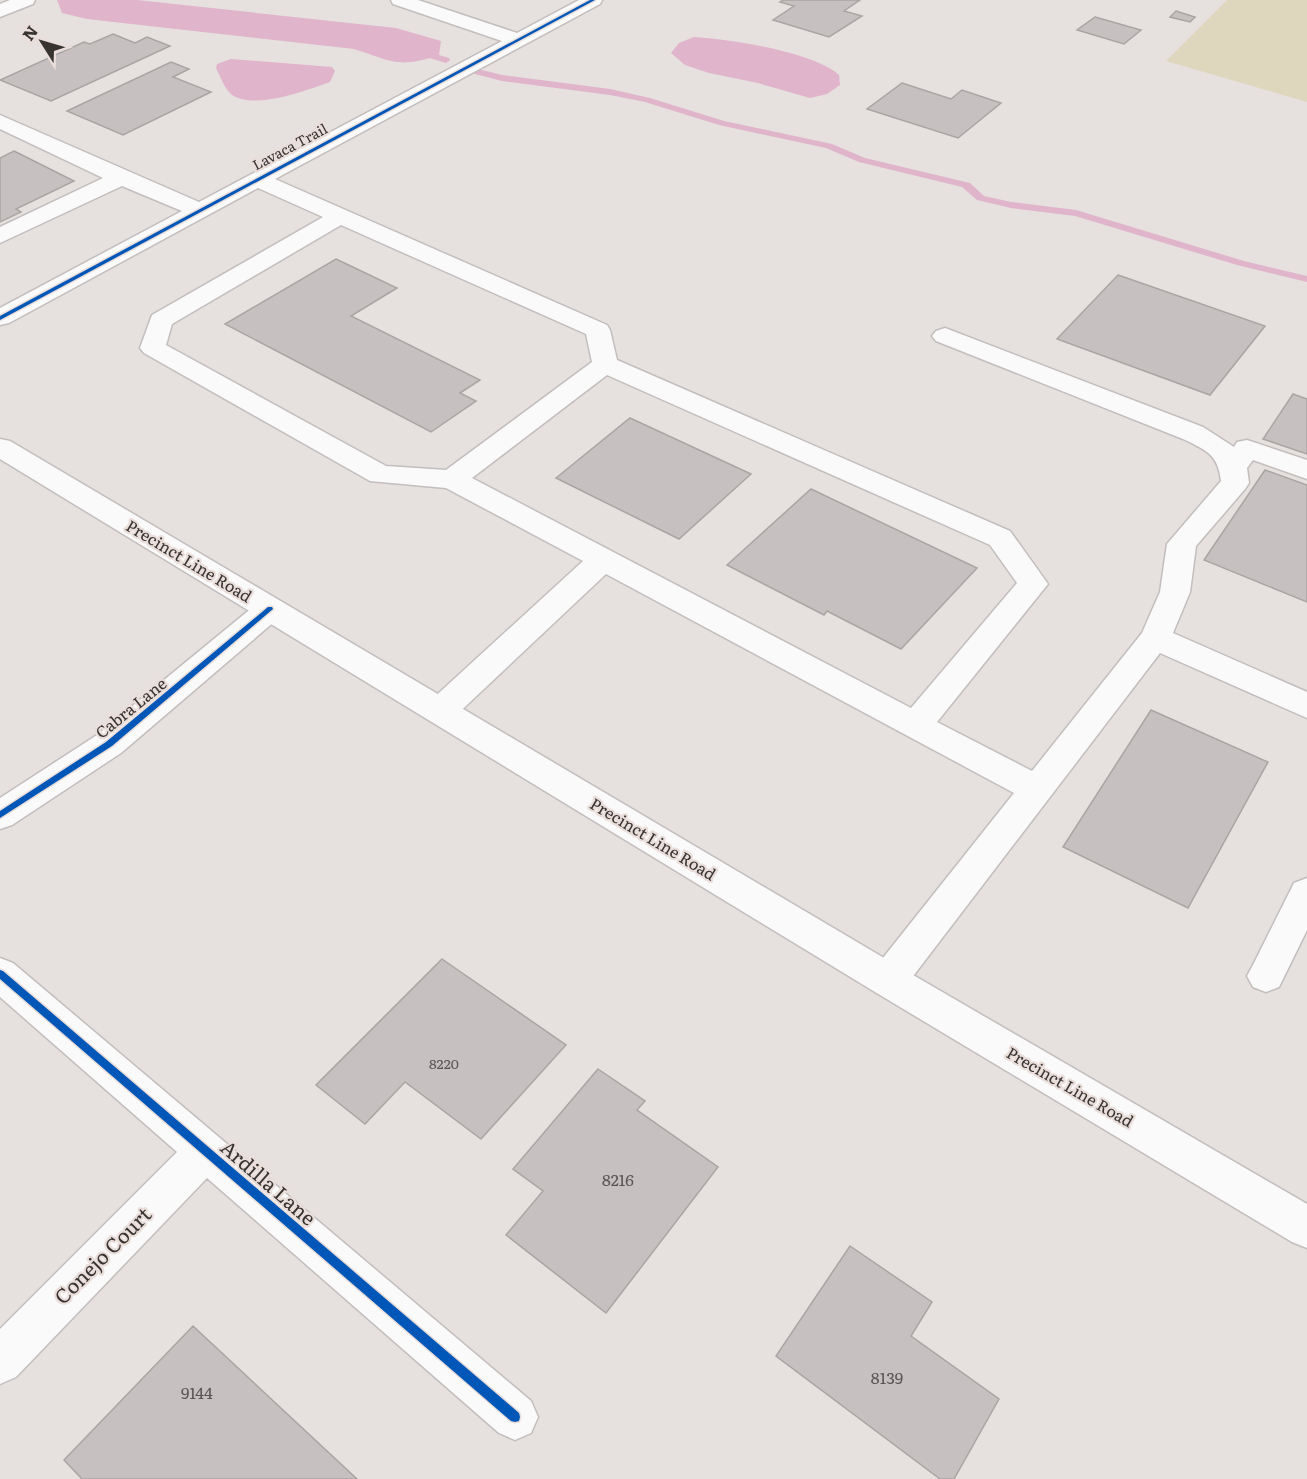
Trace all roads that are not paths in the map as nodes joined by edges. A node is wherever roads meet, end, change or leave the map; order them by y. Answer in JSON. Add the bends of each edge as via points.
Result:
{"nodes":[{"id":1,"x":400,"y":0,"type":"edge"},
{"id":2,"x":593,"y":0,"type":"edge"},
{"id":3,"x":24,"y":1,"type":"edge"},
{"id":4,"x":0,"y":11,"type":"edge"},
{"id":5,"x":519,"y":40,"type":"junction"},
{"id":6,"x":0,"y":120,"type":"edge"},
{"id":7,"x":121,"y":178,"type":"junction"},
{"id":8,"x":258,"y":180,"type":"junction"},
{"id":9,"x":200,"y":211,"type":"junction"},
{"id":10,"x":341,"y":216,"type":"junction"},
{"id":11,"x":0,"y":236,"type":"edge"},
{"id":12,"x":0,"y":318,"type":"edge"},
{"id":13,"x":945,"y":336,"type":"dead end"},
{"id":14,"x":605,"y":364,"type":"junction"},
{"id":15,"x":0,"y":447,"type":"edge"},
{"id":16,"x":1235,"y":465,"type":"junction"},
{"id":17,"x":1307,"y":470,"type":"edge"},
{"id":18,"x":452,"y":479,"type":"junction"},
{"id":19,"x":604,"y":559,"type":"junction"},
{"id":20,"x":270,"y":609,"type":"junction"},
{"id":21,"x":1155,"y":638,"type":"junction"},
{"id":22,"x":1307,"y":706,"type":"edge"},
{"id":23,"x":440,"y":711,"type":"junction"},
{"id":24,"x":916,"y":725,"type":"junction"},
{"id":25,"x":1037,"y":790,"type":"junction"},
{"id":26,"x":0,"y":815,"type":"edge"},
{"id":27,"x":1307,"y":893,"type":"edge"},
{"id":28,"x":0,"y":974,"type":"edge"},
{"id":29,"x":1266,"y":976,"type":"dead end"},
{"id":30,"x":888,"y":980,"type":"junction"},
{"id":31,"x":206,"y":1152,"type":"junction"},
{"id":32,"x":1307,"y":1227,"type":"edge"},
{"id":33,"x":0,"y":1361,"type":"edge"},
{"id":34,"x":515,"y":1417,"type":"dead end"}],
"edges":[{"from":1,"to":5,"type":"street"},
{"from":2,"to":5,"type":"street","name":"Lavaca Trail"},
{"from":3,"to":4,"type":"street"},
{"from":5,"to":8,"type":"street","name":"Lavaca Trail"},
{"from":6,"to":7,"type":"street"},
{"from":7,"to":9,"type":"street"},
{"from":7,"to":11,"type":"street"},
{"from":8,"to":9,"type":"street","name":"Lavaca Trail"},
{"from":8,"to":10,"type":"street"},
{"from":9,"to":12,"type":"street","name":"Lavaca Trail"},
{"from":10,"to":14,"type":"street","via":[[598,330]]},
{"from":10,"to":18,"type":"street","via":[[160,320],[153,348],[380,475]]},
{"from":13,"to":16,"type":"street","via":[[1193,433],[1219,446]]},
{"from":14,"to":18,"type":"street"},
{"from":14,"to":24,"type":"street","via":[[1000,538],[1032,584]]},
{"from":15,"to":20,"type":"street","name":"Precinct Line Road"},
{"from":16,"to":17,"type":"street","via":[[1247,448]]},
{"from":16,"to":21,"type":"street","via":[[1235,483],[1182,544],[1175,592]]},
{"from":18,"to":19,"type":"street"},
{"from":19,"to":23,"type":"street"},
{"from":19,"to":24,"type":"street"},
{"from":20,"to":23,"type":"street","name":"Precinct Line Road"},
{"from":20,"to":26,"type":"street","name":"Cabra Lane","via":[[109,744]]},
{"from":21,"to":22,"type":"street"},
{"from":21,"to":25,"type":"street"},
{"from":23,"to":30,"type":"street","name":"Precinct Line Road"},
{"from":24,"to":25,"type":"street"},
{"from":25,"to":30,"type":"street"},
{"from":27,"to":29,"type":"street"},
{"from":28,"to":31,"type":"street","name":"Ardilla Lane"},
{"from":30,"to":32,"type":"street","name":"Precinct Line Road"},
{"from":31,"to":33,"type":"street","name":"Conejo Court"},
{"from":31,"to":34,"type":"street","name":"Ardilla Lane"}]}
